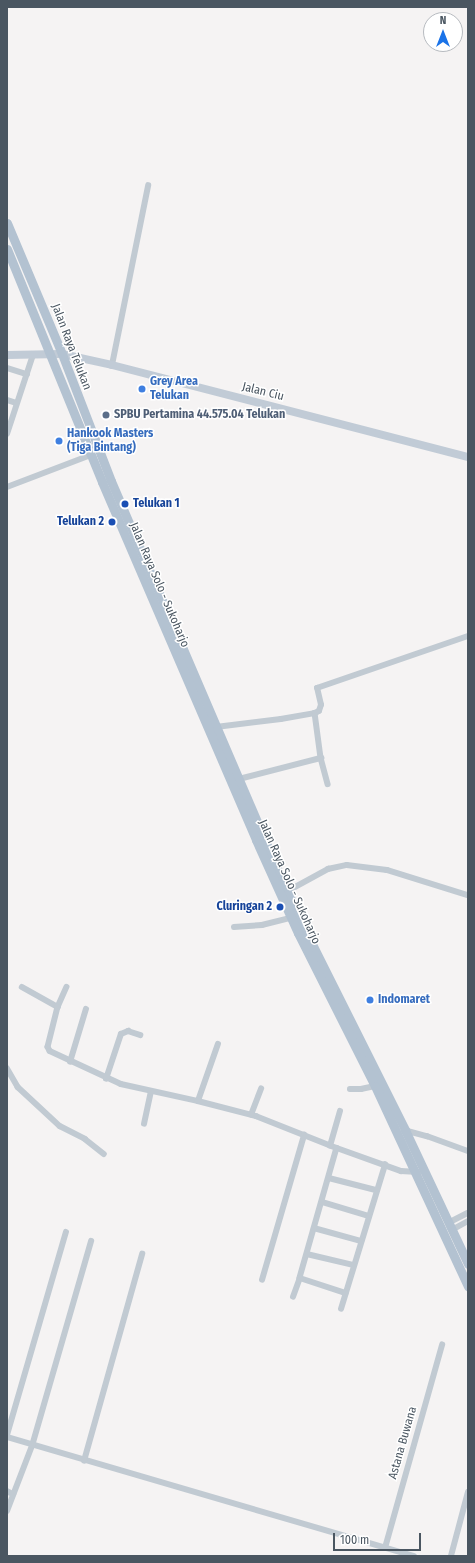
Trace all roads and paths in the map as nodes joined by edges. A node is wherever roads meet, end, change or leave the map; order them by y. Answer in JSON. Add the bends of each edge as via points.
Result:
{"nodes":[{"id":1,"x":148,"y":186,"type":"dead end"},
{"id":2,"x":7,"y":223,"type":"edge"},
{"id":3,"x":7,"y":249,"type":"edge"},
{"id":4,"x":50,"y":353,"type":"junction"},
{"id":5,"x":62,"y":354,"type":"junction"},
{"id":6,"x":7,"y":355,"type":"edge"},
{"id":7,"x":33,"y":355,"type":"junction"},
{"id":8,"x":112,"y":364,"type":"junction"},
{"id":9,"x":7,"y":368,"type":"edge"},
{"id":10,"x":27,"y":374,"type":"junction"},
{"id":11,"x":7,"y":400,"type":"edge"},
{"id":12,"x":17,"y":403,"type":"junction"},
{"id":13,"x":7,"y":434,"type":"edge"},
{"id":14,"x":91,"y":455,"type":"junction"},
{"id":15,"x":468,"y":457,"type":"edge"},
{"id":16,"x":106,"y":481,"type":"junction"},
{"id":17,"x":7,"y":486,"type":"edge"},
{"id":18,"x":124,"y":522,"type":"junction"},
{"id":19,"x":468,"y":636,"type":"edge"},
{"id":20,"x":315,"y":713,"type":"junction"},
{"id":21,"x":216,"y":727,"type":"junction"},
{"id":22,"x":321,"y":758,"type":"junction"},
{"id":23,"x":239,"y":779,"type":"junction"},
{"id":24,"x":328,"y":784,"type":"dead end"},
{"id":25,"x":263,"y":844,"type":"junction"},
{"id":26,"x":272,"y":865,"type":"junction"},
{"id":27,"x":288,"y":891,"type":"junction"},
{"id":28,"x":468,"y":896,"type":"edge"},
{"id":29,"x":291,"y":918,"type":"junction"},
{"id":30,"x":234,"y":927,"type":"dead end"},
{"id":31,"x":22,"y":987,"type":"dead end"},
{"id":32,"x":67,"y":988,"type":"dead end"},
{"id":33,"x":58,"y":1007,"type":"junction"},
{"id":34,"x":86,"y":1010,"type":"dead end"},
{"id":35,"x":140,"y":1035,"type":"dead end"},
{"id":36,"x":218,"y":1044,"type":"dead end"},
{"id":37,"x":70,"y":1062,"type":"junction"},
{"id":38,"x":7,"y":1068,"type":"edge"},
{"id":39,"x":106,"y":1079,"type":"junction"},
{"id":40,"x":375,"y":1086,"type":"junction"},
{"id":41,"x":261,"y":1089,"type":"dead end"},
{"id":42,"x":350,"y":1089,"type":"dead end"},
{"id":43,"x":151,"y":1092,"type":"junction"},
{"id":44,"x":198,"y":1100,"type":"junction"},
{"id":45,"x":340,"y":1111,"type":"dead end"},
{"id":46,"x":251,"y":1115,"type":"junction"},
{"id":47,"x":144,"y":1124,"type":"dead end"},
{"id":48,"x":395,"y":1130,"type":"junction"},
{"id":49,"x":406,"y":1130,"type":"junction"},
{"id":50,"x":304,"y":1135,"type":"junction"},
{"id":51,"x":330,"y":1146,"type":"junction"},
{"id":52,"x":337,"y":1148,"type":"junction"},
{"id":53,"x":468,"y":1151,"type":"edge"},
{"id":54,"x":104,"y":1154,"type":"dead end"},
{"id":55,"x":385,"y":1165,"type":"junction"},
{"id":56,"x":424,"y":1171,"type":"junction"},
{"id":57,"x":414,"y":1173,"type":"junction"},
{"id":58,"x":329,"y":1178,"type":"junction"},
{"id":59,"x":376,"y":1190,"type":"junction"},
{"id":60,"x":322,"y":1202,"type":"junction"},
{"id":61,"x":468,"y":1213,"type":"edge"},
{"id":62,"x":369,"y":1216,"type":"junction"},
{"id":63,"x":468,"y":1221,"type":"edge"},
{"id":64,"x":450,"y":1226,"type":"junction"},
{"id":65,"x":314,"y":1228,"type":"junction"},
{"id":66,"x":66,"y":1232,"type":"dead end"},
{"id":67,"x":91,"y":1240,"type":"dead end"},
{"id":68,"x":361,"y":1241,"type":"junction"},
{"id":69,"x":142,"y":1254,"type":"dead end"},
{"id":70,"x":307,"y":1254,"type":"junction"},
{"id":71,"x":468,"y":1264,"type":"edge"},
{"id":72,"x":354,"y":1265,"type":"junction"},
{"id":73,"x":300,"y":1278,"type":"junction"},
{"id":74,"x":262,"y":1280,"type":"dead end"},
{"id":75,"x":468,"y":1286,"type":"edge"},
{"id":76,"x":346,"y":1293,"type":"junction"},
{"id":77,"x":293,"y":1297,"type":"dead end"},
{"id":78,"x":341,"y":1309,"type":"dead end"},
{"id":79,"x":442,"y":1346,"type":"dead end"},
{"id":80,"x":7,"y":1436,"type":"edge"},
{"id":81,"x":32,"y":1446,"type":"junction"},
{"id":82,"x":84,"y":1461,"type":"junction"},
{"id":83,"x":7,"y":1491,"type":"edge"},
{"id":84,"x":468,"y":1492,"type":"edge"},
{"id":85,"x":13,"y":1494,"type":"junction"},
{"id":86,"x":7,"y":1510,"type":"edge"},
{"id":87,"x":385,"y":1548,"type":"junction"},
{"id":88,"x":414,"y":1556,"type":"edge"},
{"id":89,"x":451,"y":1556,"type":"edge"}],
"edges":[{"from":1,"to":8,"type":"street"},
{"from":2,"to":5,"type":"main road","name":"Jalan Raya Telukan"},
{"from":3,"to":4,"type":"main road","name":"Jalan Raya Telukan"},
{"from":4,"to":5,"type":"street","name":"Jalan Ciu"},
{"from":4,"to":7,"type":"street","name":"Jalan Ciu"},
{"from":4,"to":14,"type":"main road","name":"Jalan Raya Telukan"},
{"from":5,"to":8,"type":"street","name":"Jalan Ciu"},
{"from":5,"to":16,"type":"main road","name":"Jalan Raya Telukan"},
{"from":6,"to":7,"type":"street","name":"Jalan Ciu"},
{"from":7,"to":10,"type":"street"},
{"from":8,"to":15,"type":"street","name":"Jalan Ciu"},
{"from":9,"to":10,"type":"street"},
{"from":10,"to":12,"type":"street"},
{"from":11,"to":12,"type":"street"},
{"from":12,"to":13,"type":"street"},
{"from":14,"to":16,"type":"main road","name":"Jalan Raya Telukan"},
{"from":14,"to":17,"type":"street"},
{"from":16,"to":18,"type":"main road","name":"Jalan Raya Solo - Sukoharjo"},
{"from":18,"to":21,"type":"main road","name":"Jalan Raya Solo - Sukoharjo"},
{"from":18,"to":25,"type":"main road","name":"Jalan Raya Solo - Sukoharjo"},
{"from":19,"to":20,"type":"street","via":[[317,688],[321,705]]},
{"from":20,"to":21,"type":"street"},
{"from":20,"to":22,"type":"street"},
{"from":21,"to":23,"type":"main road","name":"Jalan Raya Solo - Sukoharjo"},
{"from":22,"to":23,"type":"street"},
{"from":22,"to":24,"type":"street"},
{"from":23,"to":25,"type":"main road","name":"Jalan Raya Solo - Sukoharjo"},
{"from":25,"to":26,"type":"main road","name":"Jalan Raya Solo - Sukoharjo"},
{"from":26,"to":27,"type":"main road","name":"Jalan Raya Solo - Sukoharjo"},
{"from":26,"to":29,"type":"main road","name":"Jalan Raya Solo - Sukoharjo"},
{"from":27,"to":28,"type":"street","via":[[328,869],[347,865],[387,870]]},
{"from":27,"to":49,"type":"main road","name":"Jalan Raya Solo - Sukoharjo","via":[[305,930]]},
{"from":29,"to":30,"type":"street","via":[[262,926]]},
{"from":29,"to":40,"type":"main road","name":"Jalan Raya Solo - Sukoharjo"},
{"from":31,"to":33,"type":"street"},
{"from":32,"to":33,"type":"street"},
{"from":33,"to":37,"type":"street","via":[[49,1049]]},
{"from":34,"to":37,"type":"street"},
{"from":35,"to":39,"type":"street","via":[[128,1031],[121,1034]]},
{"from":36,"to":44,"type":"street"},
{"from":37,"to":39,"type":"street"},
{"from":38,"to":54,"type":"street","via":[[18,1087],[60,1126]]},
{"from":39,"to":43,"type":"street"},
{"from":40,"to":42,"type":"street"},
{"from":40,"to":48,"type":"main road","name":"Jalan Raya Solo - Sukoharjo"},
{"from":41,"to":46,"type":"street"},
{"from":43,"to":44,"type":"street"},
{"from":43,"to":47,"type":"street"},
{"from":44,"to":46,"type":"street"},
{"from":45,"to":51,"type":"street"},
{"from":46,"to":50,"type":"street"},
{"from":48,"to":49,"type":"street"},
{"from":48,"to":57,"type":"main road","name":"Jalan Raya Solo - Sukoharjo"},
{"from":49,"to":53,"type":"street"},
{"from":49,"to":56,"type":"main road","name":"Jalan Raya Solo - Sukoharjo"},
{"from":50,"to":51,"type":"street"},
{"from":50,"to":74,"type":"street"},
{"from":51,"to":52,"type":"street"},
{"from":52,"to":55,"type":"street"},
{"from":52,"to":58,"type":"street"},
{"from":55,"to":57,"type":"street"},
{"from":55,"to":59,"type":"street"},
{"from":56,"to":57,"type":"street"},
{"from":56,"to":64,"type":"main road","name":"Jalan Raya Solo - Sukoharjo"},
{"from":57,"to":75,"type":"main road","name":"Jalan Raya Solo - Sukoharjo"},
{"from":58,"to":59,"type":"street"},
{"from":58,"to":60,"type":"street"},
{"from":59,"to":62,"type":"street"},
{"from":60,"to":62,"type":"street"},
{"from":60,"to":65,"type":"street"},
{"from":61,"to":64,"type":"street"},
{"from":62,"to":68,"type":"street"},
{"from":63,"to":64,"type":"street"},
{"from":64,"to":71,"type":"main road","name":"Jalan Raya Solo - Sukoharjo"},
{"from":65,"to":68,"type":"street"},
{"from":65,"to":70,"type":"street"},
{"from":66,"to":80,"type":"street"},
{"from":67,"to":81,"type":"street"},
{"from":68,"to":72,"type":"street"},
{"from":69,"to":82,"type":"street"},
{"from":70,"to":72,"type":"street"},
{"from":70,"to":73,"type":"street"},
{"from":72,"to":76,"type":"street"},
{"from":73,"to":76,"type":"street"},
{"from":73,"to":77,"type":"street"},
{"from":76,"to":78,"type":"street"},
{"from":79,"to":87,"type":"street","name":"Astana Buwana"},
{"from":80,"to":81,"type":"street"},
{"from":81,"to":82,"type":"street"},
{"from":81,"to":85,"type":"street"},
{"from":82,"to":87,"type":"street"},
{"from":83,"to":85,"type":"street"},
{"from":84,"to":89,"type":"street"},
{"from":85,"to":86,"type":"street"},
{"from":87,"to":88,"type":"street"}]}
